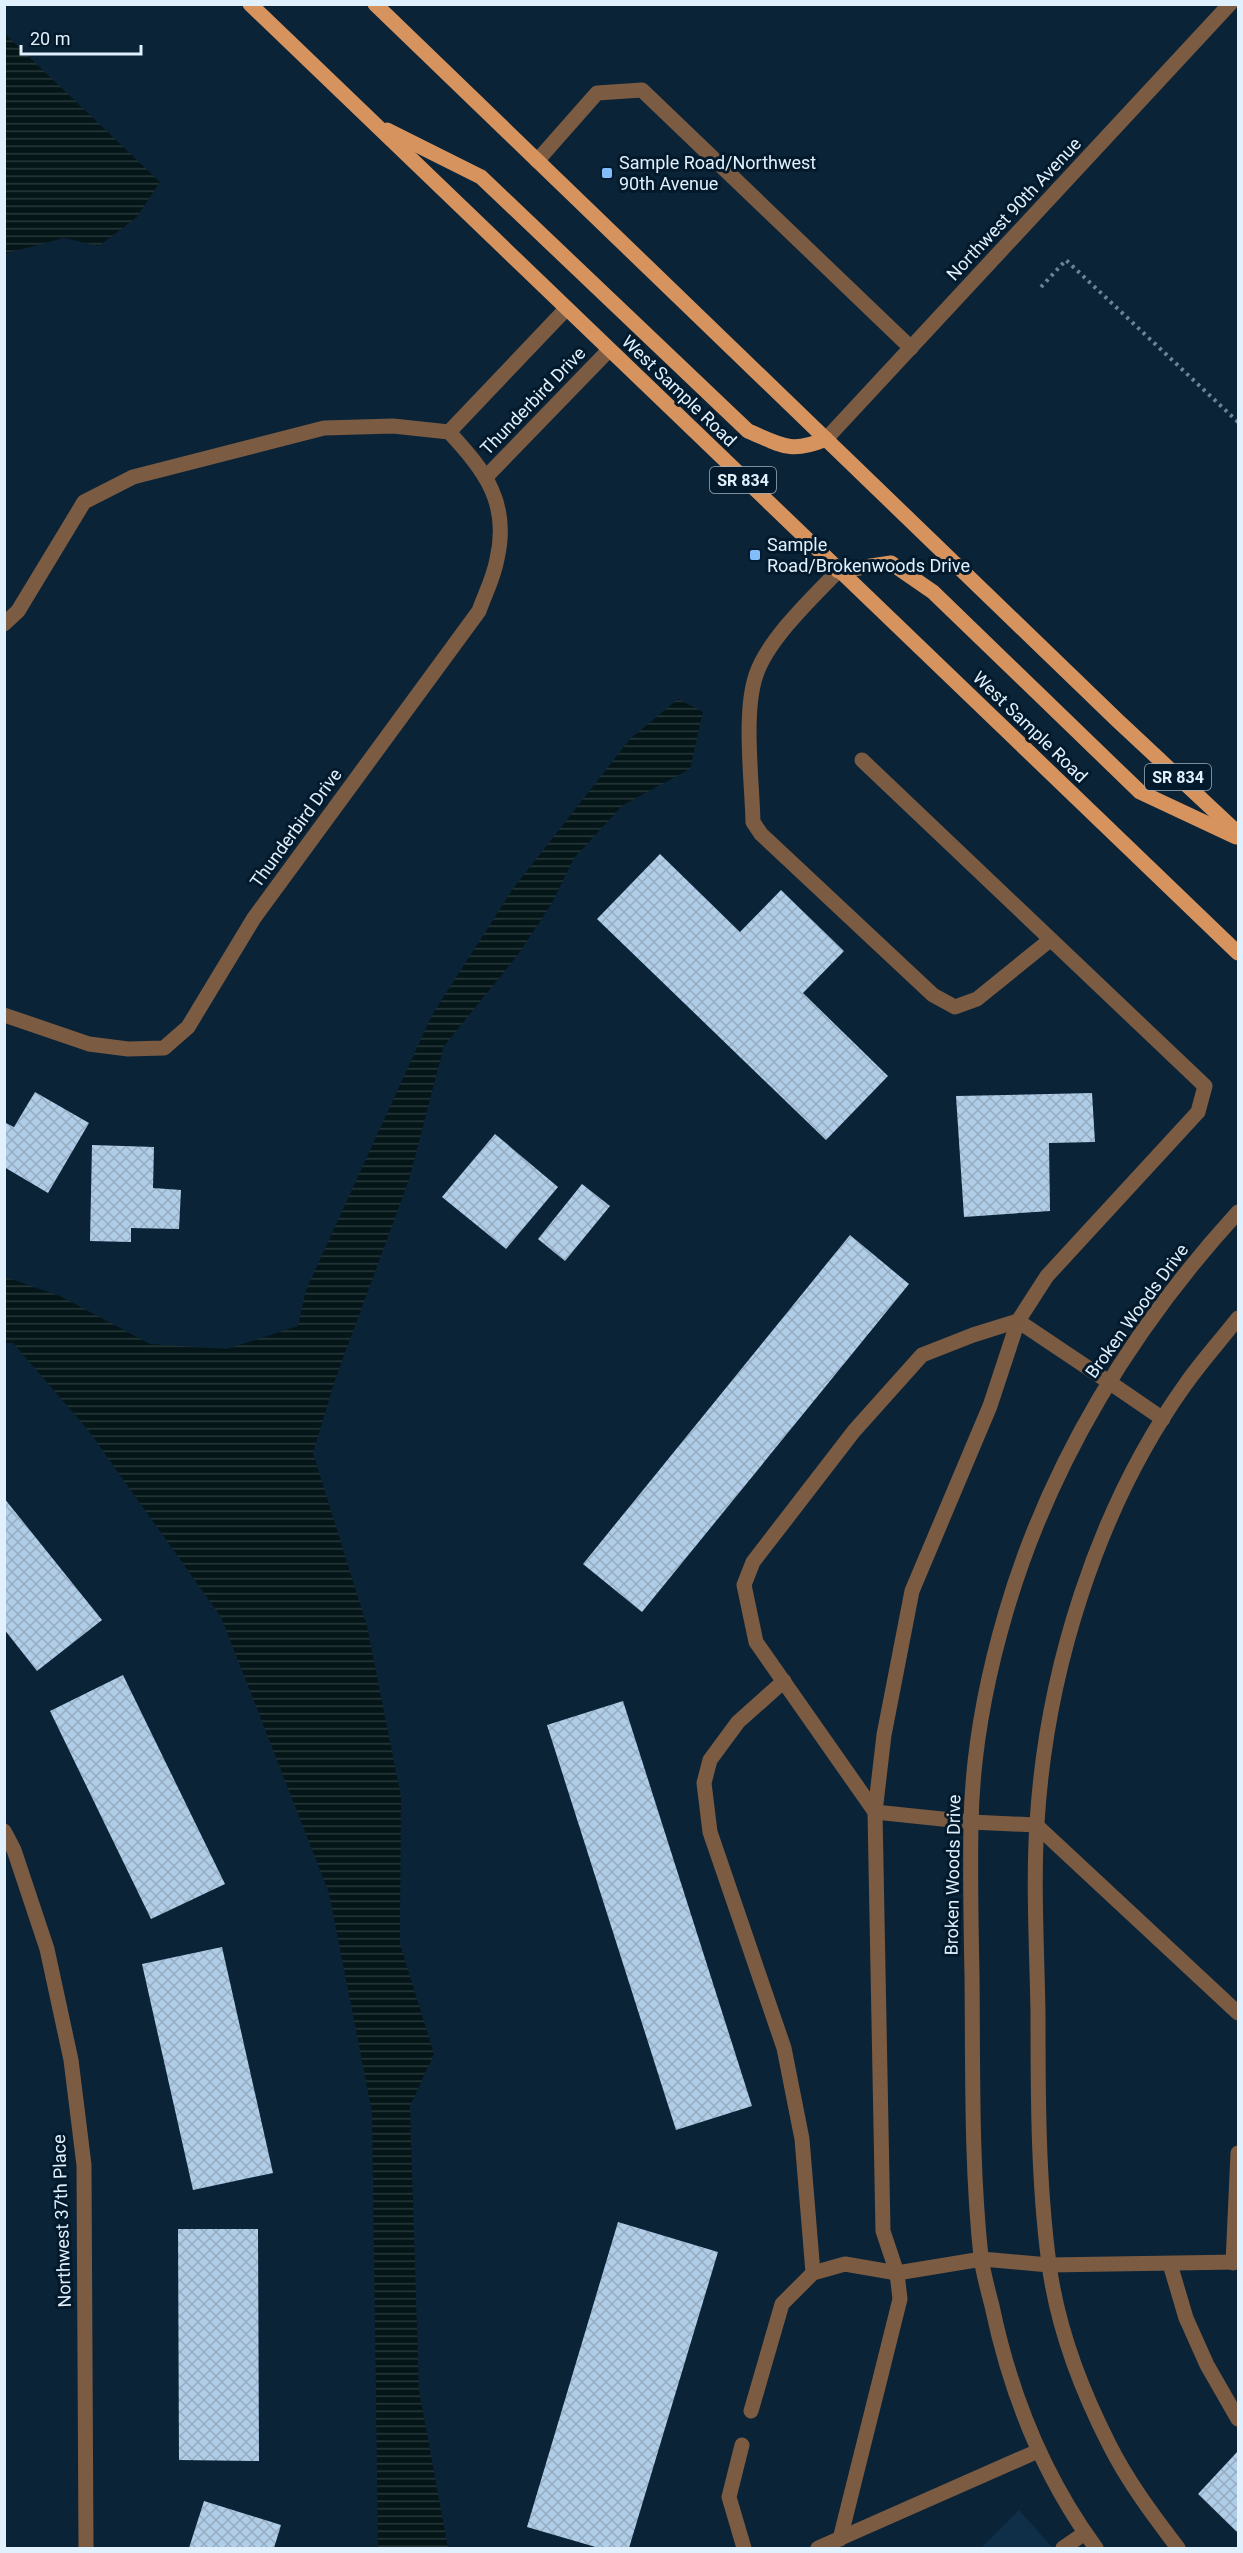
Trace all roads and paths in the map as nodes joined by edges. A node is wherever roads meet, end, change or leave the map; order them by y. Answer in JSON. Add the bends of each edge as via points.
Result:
{"nodes":[{"id":1,"x":250,"y":4,"type":"edge"},
{"id":2,"x":375,"y":4,"type":"edge"},
{"id":3,"x":1230,"y":4,"type":"edge"},
{"id":4,"x":374,"y":123,"type":"junction"},
{"id":5,"x":537,"y":162,"type":"junction"},
{"id":6,"x":1041,"y":287,"type":"dead end"},
{"id":7,"x":566,"y":309,"type":"junction"},
{"id":8,"x":911,"y":348,"type":"junction"},
{"id":9,"x":608,"y":351,"type":"junction"},
{"id":10,"x":1239,"y":422,"type":"edge"},
{"id":11,"x":449,"y":432,"type":"junction"},
{"id":12,"x":826,"y":438,"type":"junction"},
{"id":13,"x":486,"y":477,"type":"junction"},
{"id":14,"x":838,"y":571,"type":"junction"},
{"id":15,"x":4,"y":624,"type":"edge"},
{"id":16,"x":862,"y":760,"type":"dead end"},
{"id":17,"x":1239,"y":833,"type":"edge"},
{"id":18,"x":1239,"y":839,"type":"edge"},
{"id":19,"x":1050,"y":940,"type":"junction"},
{"id":20,"x":1239,"y":953,"type":"edge"},
{"id":21,"x":4,"y":1015,"type":"edge"},
{"id":22,"x":1239,"y":1212,"type":"edge"},
{"id":23,"x":1239,"y":1318,"type":"edge"},
{"id":24,"x":1018,"y":1321,"type":"junction"},
{"id":25,"x":1108,"y":1382,"type":"junction"},
{"id":26,"x":1163,"y":1419,"type":"junction"},
{"id":27,"x":784,"y":1681,"type":"junction"},
{"id":28,"x":876,"y":1812,"type":"junction"},
{"id":29,"x":971,"y":1822,"type":"junction"},
{"id":30,"x":1036,"y":1825,"type":"junction"},
{"id":31,"x":4,"y":1831,"type":"edge"},
{"id":32,"x":1239,"y":2013,"type":"edge"},
{"id":33,"x":1239,"y":2153,"type":"edge"},
{"id":34,"x":982,"y":2259,"type":"junction"},
{"id":35,"x":1170,"y":2264,"type":"junction"},
{"id":36,"x":1237,"y":2264,"type":"edge"},
{"id":37,"x":1049,"y":2265,"type":"junction"},
{"id":38,"x":897,"y":2272,"type":"junction"},
{"id":39,"x":813,"y":2273,"type":"junction"},
{"id":40,"x":750,"y":2411,"type":"dead end"},
{"id":41,"x":1238,"y":2420,"type":"edge"},
{"id":42,"x":742,"y":2445,"type":"dead end"},
{"id":43,"x":1038,"y":2451,"type":"junction"},
{"id":44,"x":1085,"y":2533,"type":"junction"},
{"id":45,"x":840,"y":2539,"type":"junction"},
{"id":46,"x":86,"y":2548,"type":"edge"},
{"id":47,"x":744,"y":2548,"type":"edge"},
{"id":48,"x":818,"y":2548,"type":"edge"},
{"id":49,"x":1063,"y":2548,"type":"edge"},
{"id":50,"x":1096,"y":2548,"type":"edge"},
{"id":51,"x":1178,"y":2548,"type":"edge"}],
"edges":[{"from":1,"to":4,"type":"main road","name":"West Sample Road","number":"SR 834"},
{"from":2,"to":5,"type":"main road","number":"SR 834"},
{"from":3,"to":8,"type":"street","name":"Northwest 90th Avenue"},
{"from":4,"to":7,"type":"main road","name":"West Sample Road","number":"SR 834"},
{"from":4,"to":12,"type":"main road","via":[[481,177],[748,431],[788,448],[812,445]]},
{"from":5,"to":8,"type":"street","via":[[597,93],[642,90]]},
{"from":5,"to":12,"type":"main road","number":"SR 834"},
{"from":6,"to":10,"type":"path","via":[[1066,260]]},
{"from":7,"to":9,"type":"main road","name":"West Sample Road","number":"SR 834"},
{"from":7,"to":11,"type":"street"},
{"from":8,"to":12,"type":"street","name":"Northwest 90th Avenue"},
{"from":9,"to":13,"type":"street","name":"Thunderbird Drive"},
{"from":9,"to":14,"type":"main road","name":"West Sample Road","number":"SR 834"},
{"from":11,"to":13,"type":"street","name":"Thunderbird Drive"},
{"from":11,"to":15,"type":"street","via":[[393,426],[324,428],[133,477],[84,502],[18,611]]},
{"from":12,"to":17,"type":"main road","number":"SR 834"},
{"from":13,"to":21,"type":"street","name":"Thunderbird Drive","via":[[500,518],[498,559],[479,611],[254,918],[188,1027],[164,1048],[128,1049],[88,1044]]},
{"from":14,"to":18,"type":"main road","via":[[891,563],[933,592],[1140,792]]},
{"from":14,"to":19,"type":"street","via":[[779,636],[756,674],[749,704],[753,822],[761,834],[933,995],[954,1007],[977,999]]},
{"from":14,"to":20,"type":"main road","name":"West Sample Road","number":"SR 834"},
{"from":16,"to":19,"type":"street"},
{"from":19,"to":24,"type":"street","via":[[1205,1086],[1198,1112],[1047,1276]]},
{"from":22,"to":25,"type":"street","name":"Broken Woods Drive","via":[[1131,1347]]},
{"from":23,"to":26,"type":"street"},
{"from":24,"to":25,"type":"street"},
{"from":24,"to":27,"type":"street","via":[[922,1355],[854,1431],[753,1562],[744,1585],[756,1642]]},
{"from":24,"to":28,"type":"street","via":[[990,1406],[912,1591],[884,1735]]},
{"from":25,"to":26,"type":"street"},
{"from":25,"to":29,"type":"street","name":"Broken Woods Drive","via":[[1058,1474],[1006,1612],[988,1683]]},
{"from":26,"to":30,"type":"street","via":[[1119,1502],[1069,1631],[1052,1696]]},
{"from":27,"to":28,"type":"street"},
{"from":27,"to":39,"type":"street","via":[[738,1722],[710,1760],[704,1783],[710,1832],[784,2048],[802,2139]]},
{"from":28,"to":29,"type":"street"},
{"from":28,"to":38,"type":"street","via":[[883,2231]]},
{"from":29,"to":30,"type":"street"},
{"from":29,"to":34,"type":"street","name":"Broken Woods Drive","via":[[973,2115]]},
{"from":30,"to":32,"type":"street"},
{"from":30,"to":37,"type":"street","via":[[1039,2114]]},
{"from":31,"to":46,"type":"street","name":"Northwest 37th Place","via":[[47,1950],[71,2060],[84,2165]]},
{"from":33,"to":36,"type":"street"},
{"from":34,"to":37,"type":"street"},
{"from":34,"to":38,"type":"street"},
{"from":34,"to":43,"type":"street","name":"Broken Woods Drive","via":[[998,2334]]},
{"from":35,"to":36,"type":"street"},
{"from":35,"to":37,"type":"street"},
{"from":35,"to":41,"type":"street","via":[[1186,2318]]},
{"from":37,"to":51,"type":"street","via":[[1081,2382],[1109,2445],[1140,2497]]},
{"from":38,"to":39,"type":"street","via":[[845,2264]]},
{"from":38,"to":45,"type":"street","via":[[900,2299]]},
{"from":39,"to":40,"type":"street","via":[[782,2304]]},
{"from":42,"to":47,"type":"street","via":[[729,2497]]},
{"from":43,"to":44,"type":"street","name":"Broken Woods Drive"},
{"from":43,"to":45,"type":"street"},
{"from":44,"to":49,"type":"street"},
{"from":44,"to":50,"type":"street","name":"Broken Woods Drive"},
{"from":45,"to":48,"type":"street"}]}
